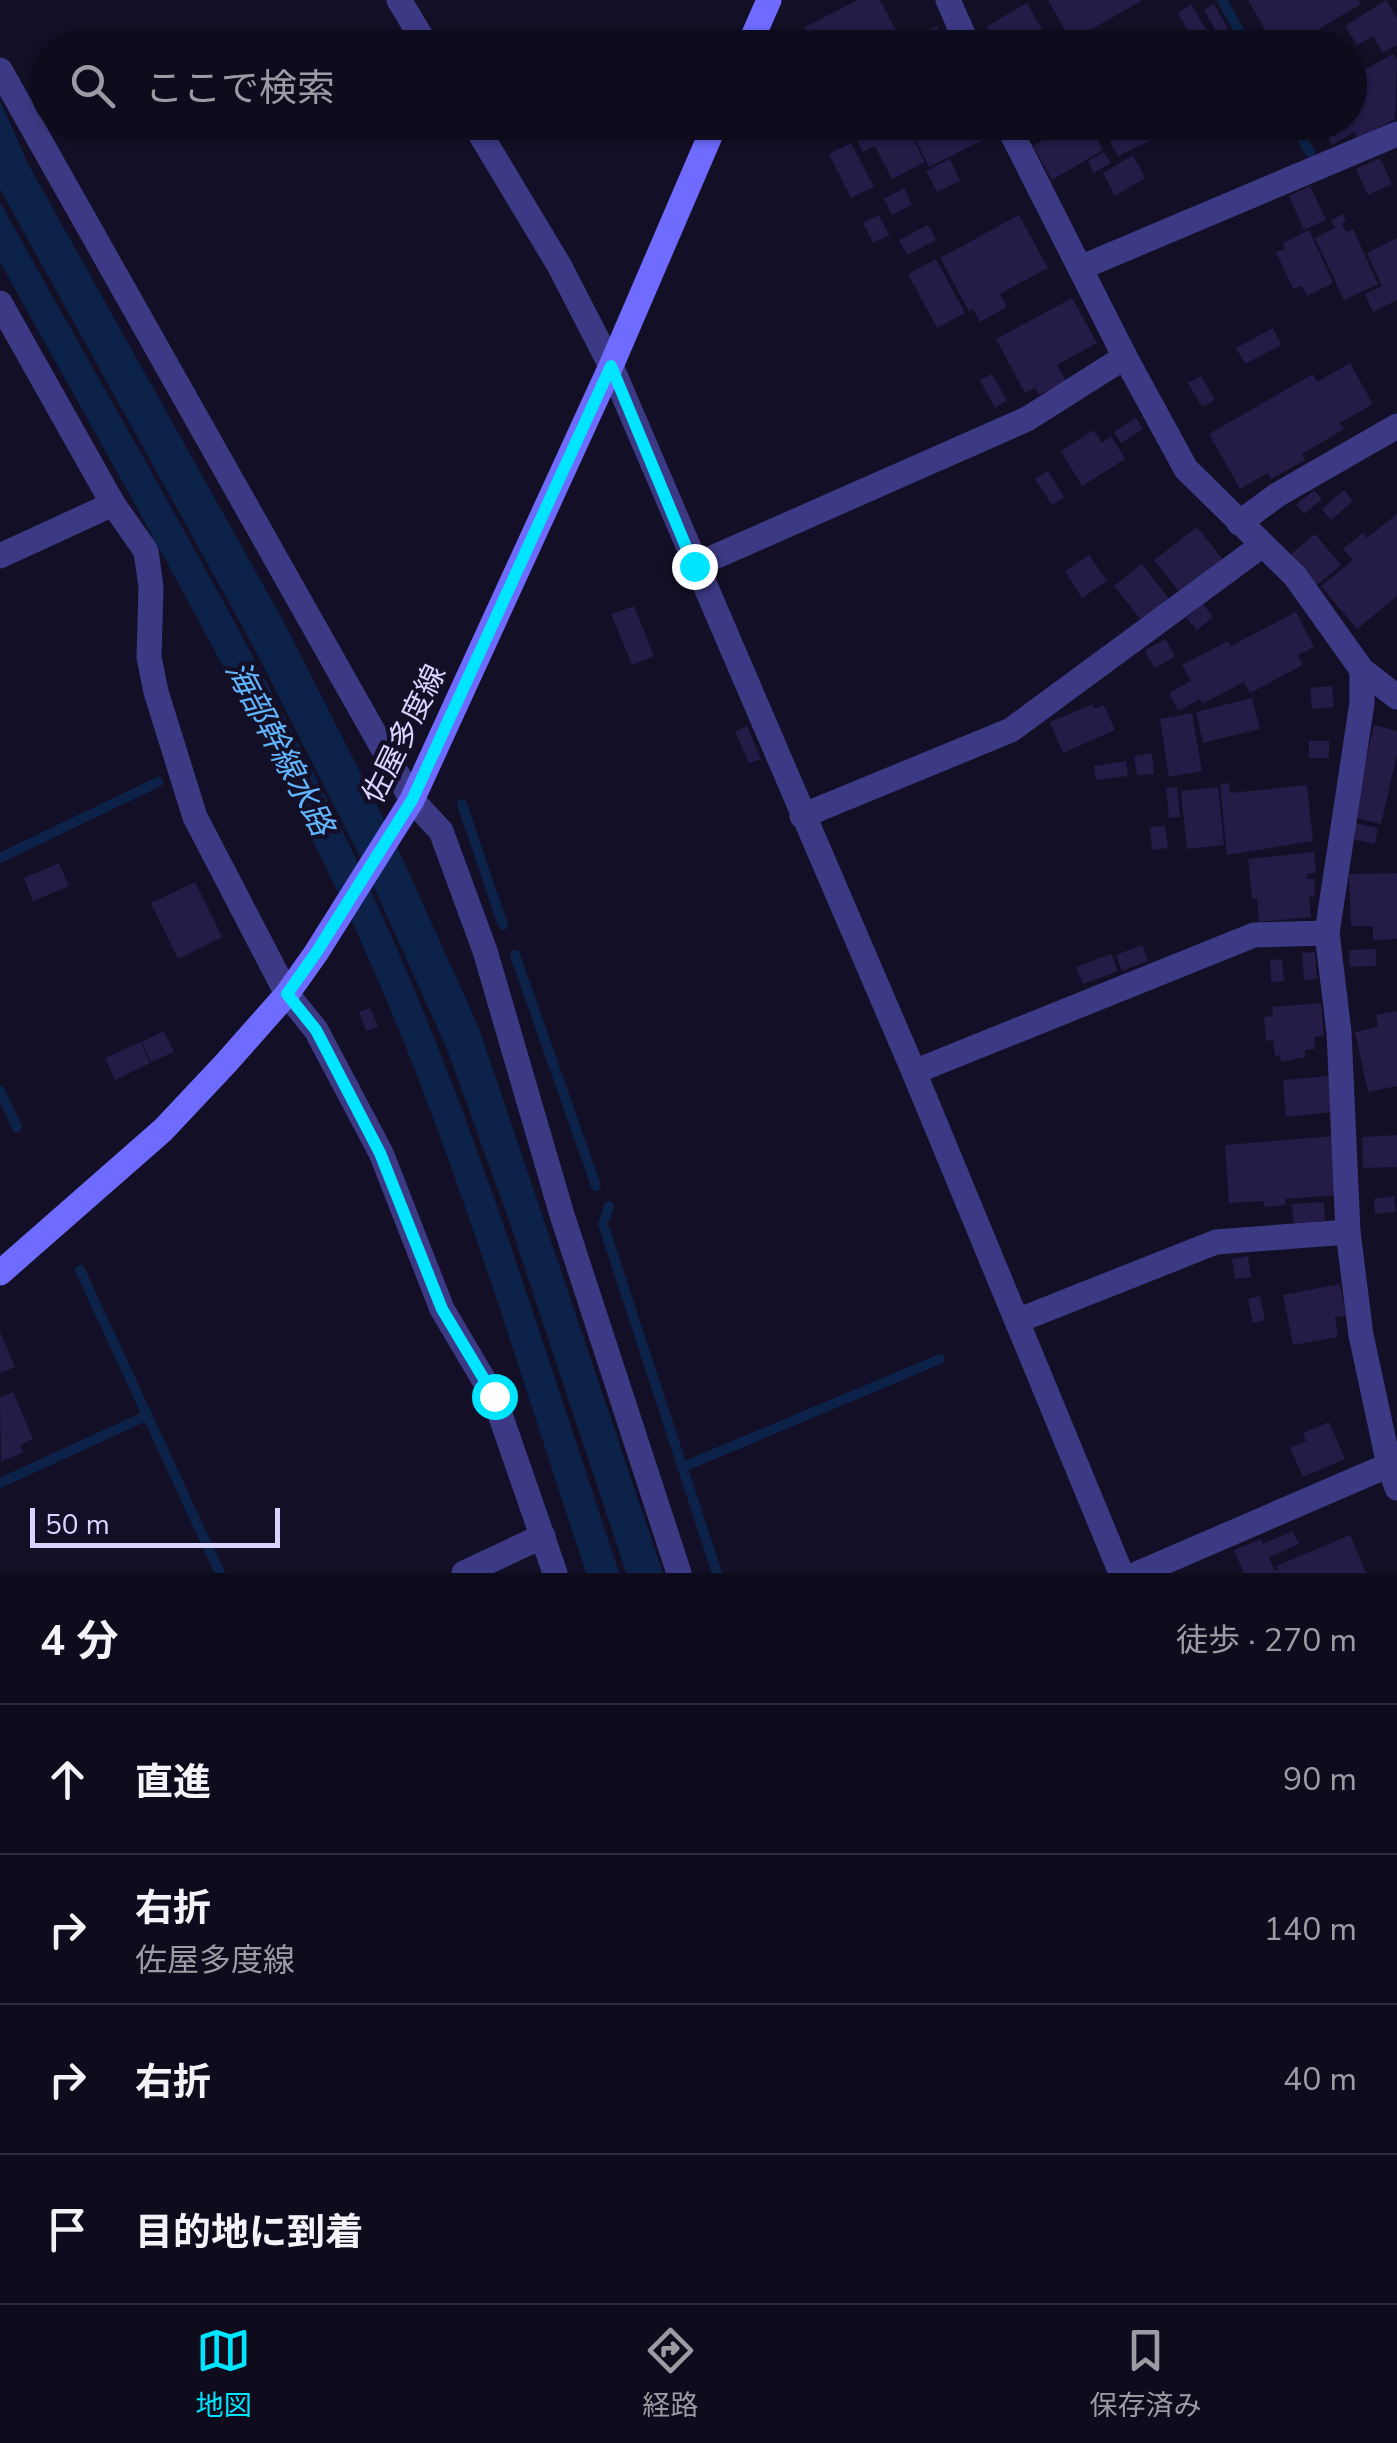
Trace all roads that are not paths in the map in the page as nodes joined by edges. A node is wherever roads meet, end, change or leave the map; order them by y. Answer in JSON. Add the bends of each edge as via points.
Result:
{"nodes":[{"id":1,"x":399,"y":0,"type":"edge"},
{"id":2,"x":769,"y":0,"type":"edge"},
{"id":3,"x":948,"y":0,"type":"edge"},
{"id":4,"x":417,"y":30,"type":"edge"},
{"id":5,"x":756,"y":30,"type":"edge"},
{"id":6,"x":961,"y":30,"type":"edge"},
{"id":7,"x":0,"y":70,"type":"edge"},
{"id":8,"x":30,"y":123,"type":"edge"},
{"id":9,"x":1397,"y":134,"type":"edge"},
{"id":10,"x":40,"y":140,"type":"edge"},
{"id":11,"x":484,"y":140,"type":"edge"},
{"id":12,"x":708,"y":140,"type":"edge"},
{"id":13,"x":1015,"y":140,"type":"edge"},
{"id":14,"x":1080,"y":268,"type":"junction"},
{"id":15,"x":0,"y":303,"type":"edge"},
{"id":16,"x":1125,"y":358,"type":"junction"},
{"id":17,"x":611,"y":366,"type":"junction"},
{"id":18,"x":1397,"y":426,"type":"edge"},
{"id":19,"x":113,"y":504,"type":"junction"},
{"id":20,"x":1239,"y":523,"type":"junction"},
{"id":21,"x":1261,"y":546,"type":"junction"},
{"id":22,"x":0,"y":556,"type":"edge"},
{"id":23,"x":694,"y":566,"type":"junction"},
{"id":24,"x":1362,"y":670,"type":"junction"},
{"id":25,"x":1397,"y":697,"type":"edge"},
{"id":26,"x":412,"y":800,"type":"junction"},
{"id":27,"x":802,"y":816,"type":"junction"},
{"id":28,"x":1327,"y":934,"type":"junction"},
{"id":29,"x":287,"y":994,"type":"junction"},
{"id":30,"x":914,"y":1072,"type":"junction"},
{"id":31,"x":1348,"y":1232,"type":"junction"},
{"id":32,"x":0,"y":1272,"type":"edge"},
{"id":33,"x":1017,"y":1321,"type":"junction"},
{"id":34,"x":1393,"y":1477,"type":"edge"},
{"id":35,"x":543,"y":1536,"type":"junction"},
{"id":36,"x":464,"y":1573,"type":"edge"},
{"id":37,"x":556,"y":1573,"type":"edge"},
{"id":38,"x":679,"y":1573,"type":"edge"},
{"id":39,"x":1121,"y":1573,"type":"edge"},
{"id":40,"x":1139,"y":1573,"type":"edge"}],
"edges":[{"from":1,"to":4,"type":"street"},
{"from":2,"to":5,"type":"main road"},
{"from":3,"to":6,"type":"street"},
{"from":7,"to":8,"type":"street"},
{"from":9,"to":14,"type":"street"},
{"from":10,"to":26,"type":"street"},
{"from":11,"to":17,"type":"street"},
{"from":12,"to":17,"type":"main road","name":"佐屋多度線"},
{"from":13,"to":14,"type":"street"},
{"from":14,"to":16,"type":"street"},
{"from":15,"to":19,"type":"street"},
{"from":16,"to":20,"type":"street","via":[[1186,469]]},
{"from":16,"to":23,"type":"street","via":[[1027,419]]},
{"from":17,"to":23,"type":"street"},
{"from":17,"to":26,"type":"main road","name":"佐屋多度線"},
{"from":18,"to":20,"type":"street"},
{"from":19,"to":22,"type":"street"},
{"from":19,"to":29,"type":"street","via":[[146,551],[148,657],[195,818]]},
{"from":20,"to":21,"type":"street"},
{"from":21,"to":24,"type":"street","via":[[1295,576]]},
{"from":21,"to":27,"type":"street","via":[[1011,730]]},
{"from":23,"to":27,"type":"street"},
{"from":24,"to":25,"type":"street"},
{"from":24,"to":28,"type":"street"},
{"from":26,"to":29,"type":"main road","name":"佐屋多度線"},
{"from":26,"to":38,"type":"street","via":[[441,831],[486,951],[562,1215]]},
{"from":27,"to":30,"type":"street"},
{"from":28,"to":30,"type":"street","via":[[1254,935]]},
{"from":28,"to":31,"type":"street","via":[[1339,1032]]},
{"from":29,"to":32,"type":"main road","name":"佐屋多度線","via":[[162,1130]]},
{"from":29,"to":35,"type":"street","via":[[316,1030],[380,1153],[442,1309],[494,1396]]},
{"from":30,"to":33,"type":"street"},
{"from":31,"to":33,"type":"street","via":[[1216,1242]]},
{"from":31,"to":34,"type":"street","via":[[1361,1335]]},
{"from":33,"to":39,"type":"street"},
{"from":34,"to":40,"type":"street"},
{"from":35,"to":36,"type":"street"},
{"from":35,"to":37,"type":"street"}]}
